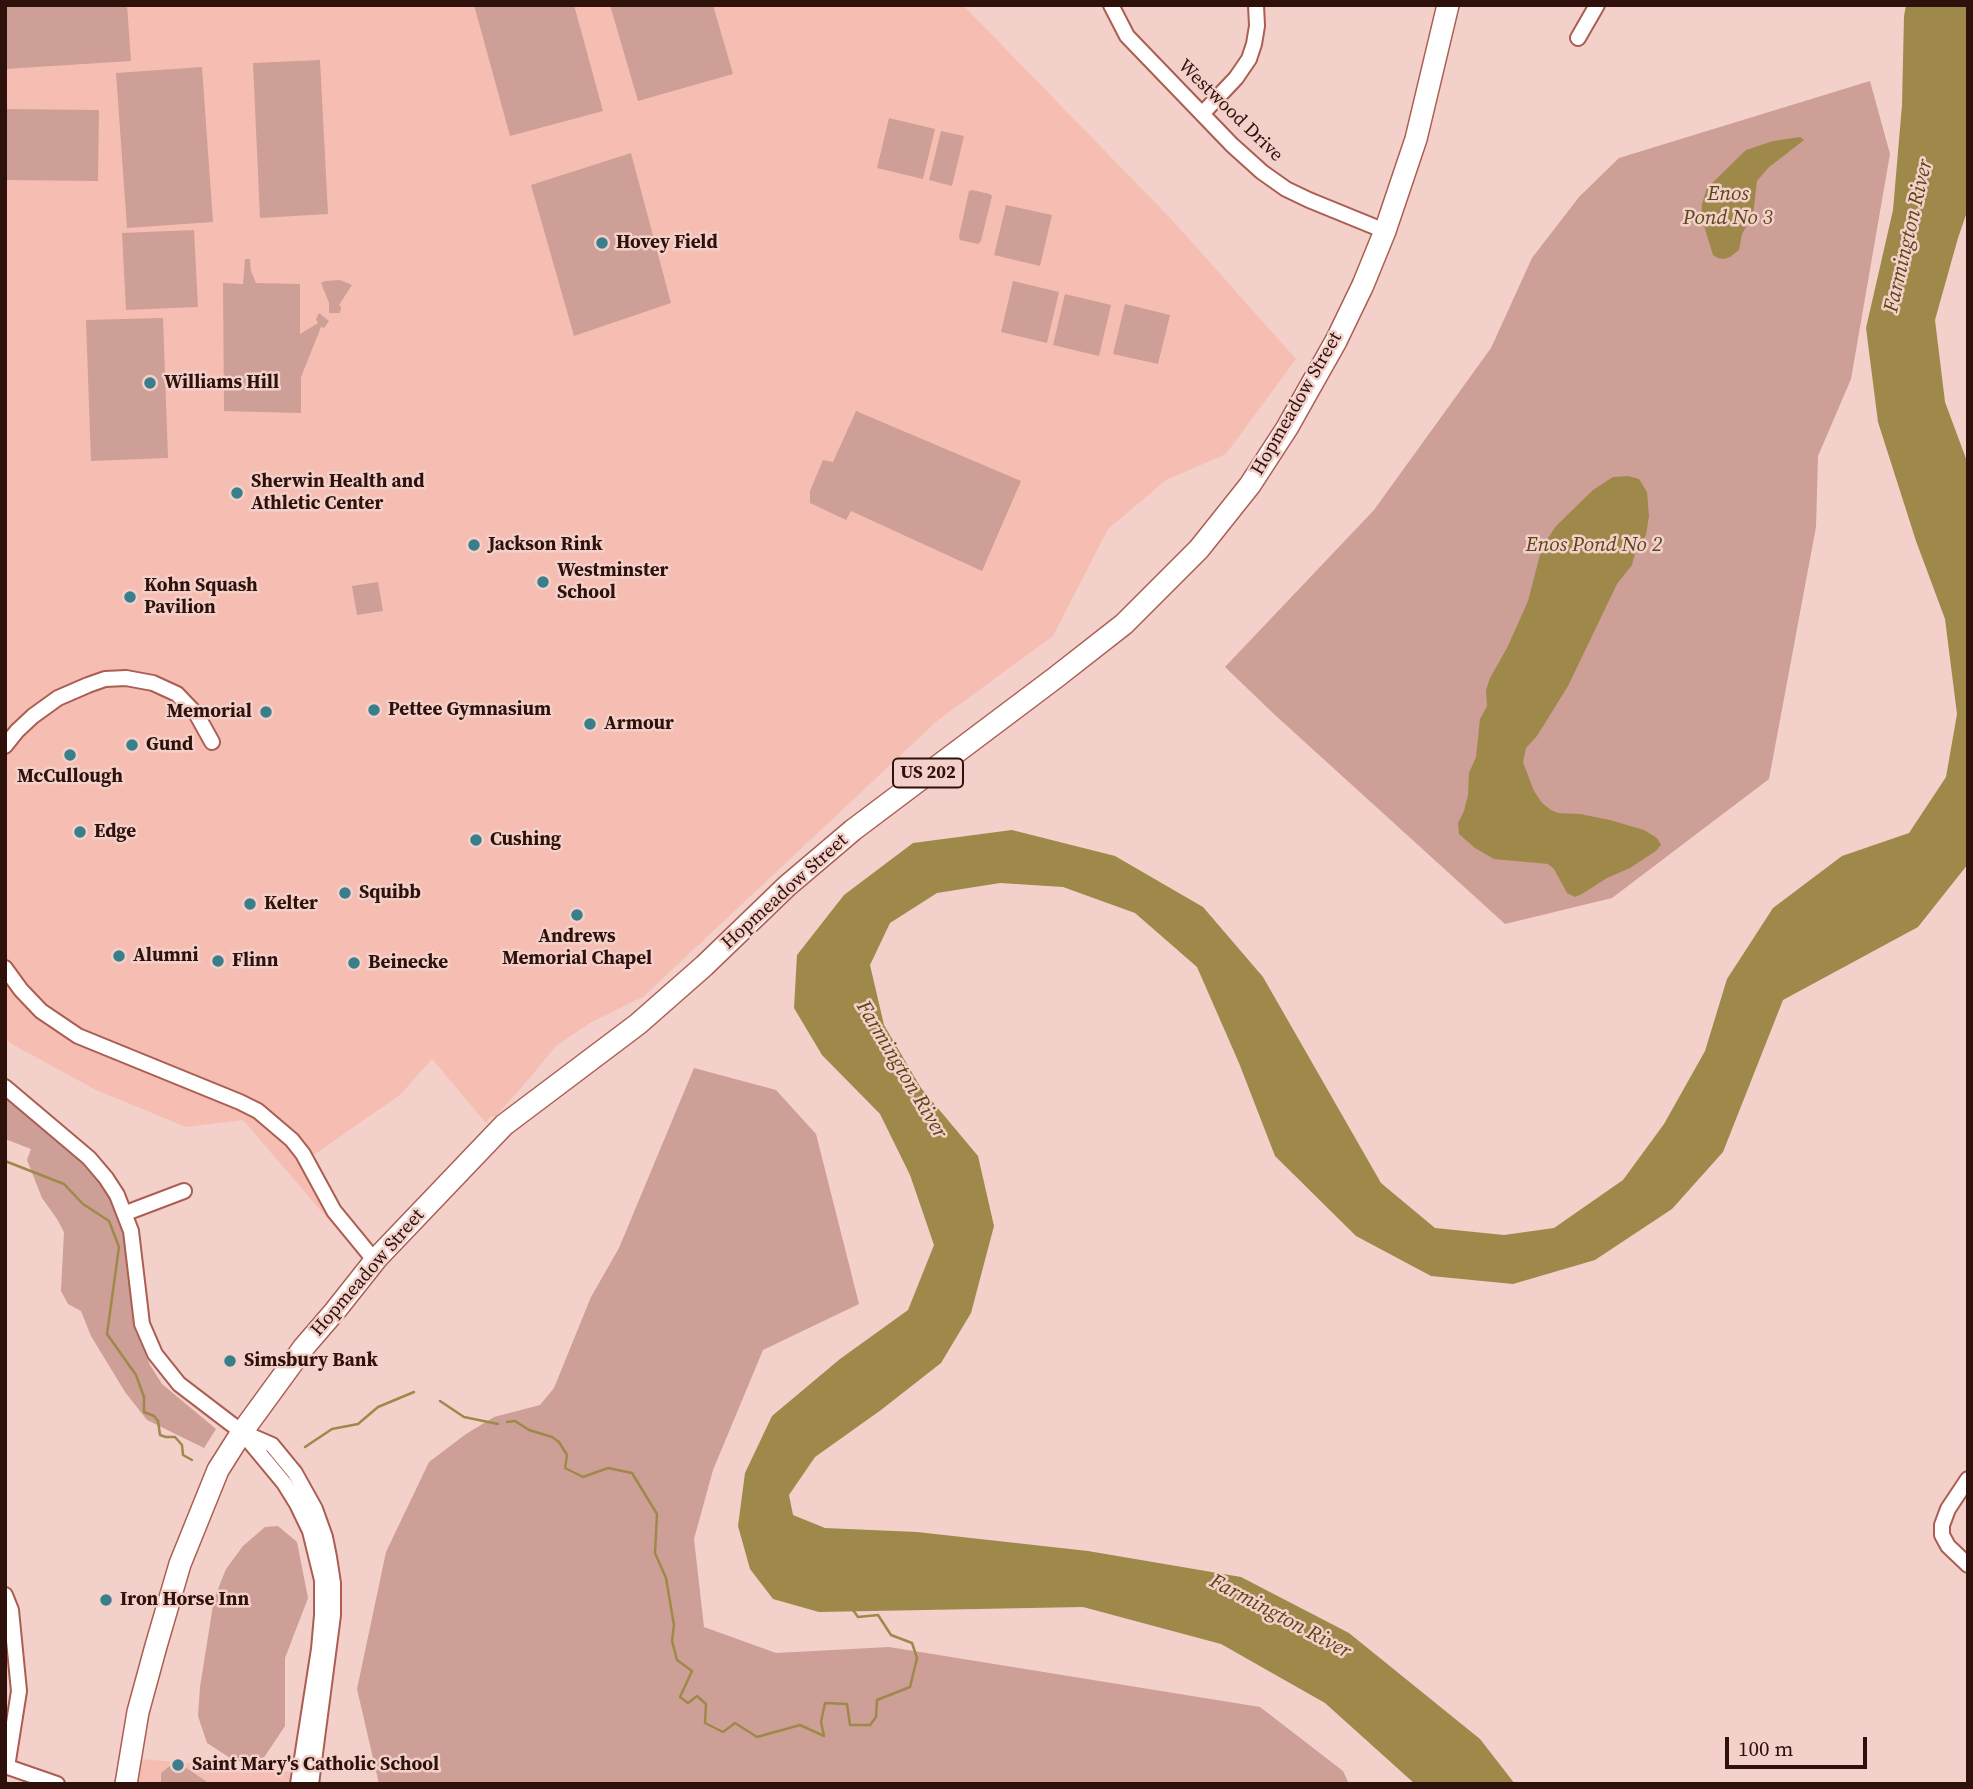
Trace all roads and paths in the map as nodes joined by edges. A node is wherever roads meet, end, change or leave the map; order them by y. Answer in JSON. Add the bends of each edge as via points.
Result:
{"nodes":[{"id":1,"x":1111,"y":5,"type":"edge"},
{"id":2,"x":1256,"y":5,"type":"edge"},
{"id":3,"x":1448,"y":5,"type":"edge"},
{"id":4,"x":1597,"y":5,"type":"edge"},
{"id":5,"x":1578,"y":38,"type":"dead end"},
{"id":6,"x":1202,"y":114,"type":"junction"},
{"id":7,"x":1385,"y":230,"type":"junction"},
{"id":8,"x":212,"y":742,"type":"dead end"},
{"id":9,"x":5,"y":746,"type":"edge"},
{"id":10,"x":5,"y":968,"type":"edge"},
{"id":11,"x":5,"y":1087,"type":"edge"},
{"id":12,"x":184,"y":1191,"type":"dead end"},
{"id":13,"x":125,"y":1213,"type":"junction"},
{"id":14,"x":374,"y":1261,"type":"junction"},
{"id":15,"x":242,"y":1432,"type":"junction"},
{"id":16,"x":1968,"y":1479,"type":"edge"},
{"id":17,"x":1968,"y":1565,"type":"edge"},
{"id":18,"x":5,"y":1595,"type":"edge"},
{"id":19,"x":6,"y":1767,"type":"edge"},
{"id":20,"x":57,"y":1784,"type":"edge"},
{"id":21,"x":126,"y":1784,"type":"edge"},
{"id":22,"x":298,"y":1784,"type":"edge"},
{"id":23,"x":311,"y":1784,"type":"edge"}],
"edges":[{"from":1,"to":6,"type":"street","name":"Westwood Drive","via":[[1127,36]]},
{"from":2,"to":6,"type":"street","via":[[1249,58]]},
{"from":3,"to":7,"type":"highway","name":"Hopmeadow Street","number":"US 202","via":[[1416,139]]},
{"from":4,"to":5,"type":"street"},
{"from":6,"to":7,"type":"street","name":"Westwood Drive","via":[[1249,161],[1286,189]]},
{"from":7,"to":14,"type":"highway","name":"Hopmeadow Street","number":"US 202","via":[[1336,341],[1287,429],[1199,549],[1124,624],[853,830],[638,1024],[504,1125]]},
{"from":8,"to":9,"type":"street","via":[[197,715],[177,694],[153,682],[126,677],[105,679],[58,698]]},
{"from":10,"to":14,"type":"street","via":[[21,990],[60,1026],[258,1111],[298,1147],[334,1211]]},
{"from":11,"to":13,"type":"street","via":[[89,1158]]},
{"from":12,"to":13,"type":"street"},
{"from":13,"to":15,"type":"street","via":[[135,1255],[142,1324],[155,1354],[179,1384]]},
{"from":14,"to":15,"type":"highway","name":"Hopmeadow Street","number":"US 202"},
{"from":15,"to":21,"type":"highway","name":"Hopmeadow Street","number":"US 202","via":[[218,1470],[180,1564],[138,1712]]},
{"from":15,"to":22,"type":"street","via":[[296,1504],[310,1531],[322,1580],[319,1649]]},
{"from":15,"to":23,"type":"street","via":[[272,1445],[295,1473],[315,1509],[330,1557],[333,1615]]},
{"from":16,"to":17,"type":"street","via":[[1942,1525],[1948,1546]]},
{"from":18,"to":19,"type":"street","via":[[11,1611],[19,1690]]},
{"from":19,"to":20,"type":"street"}]}
